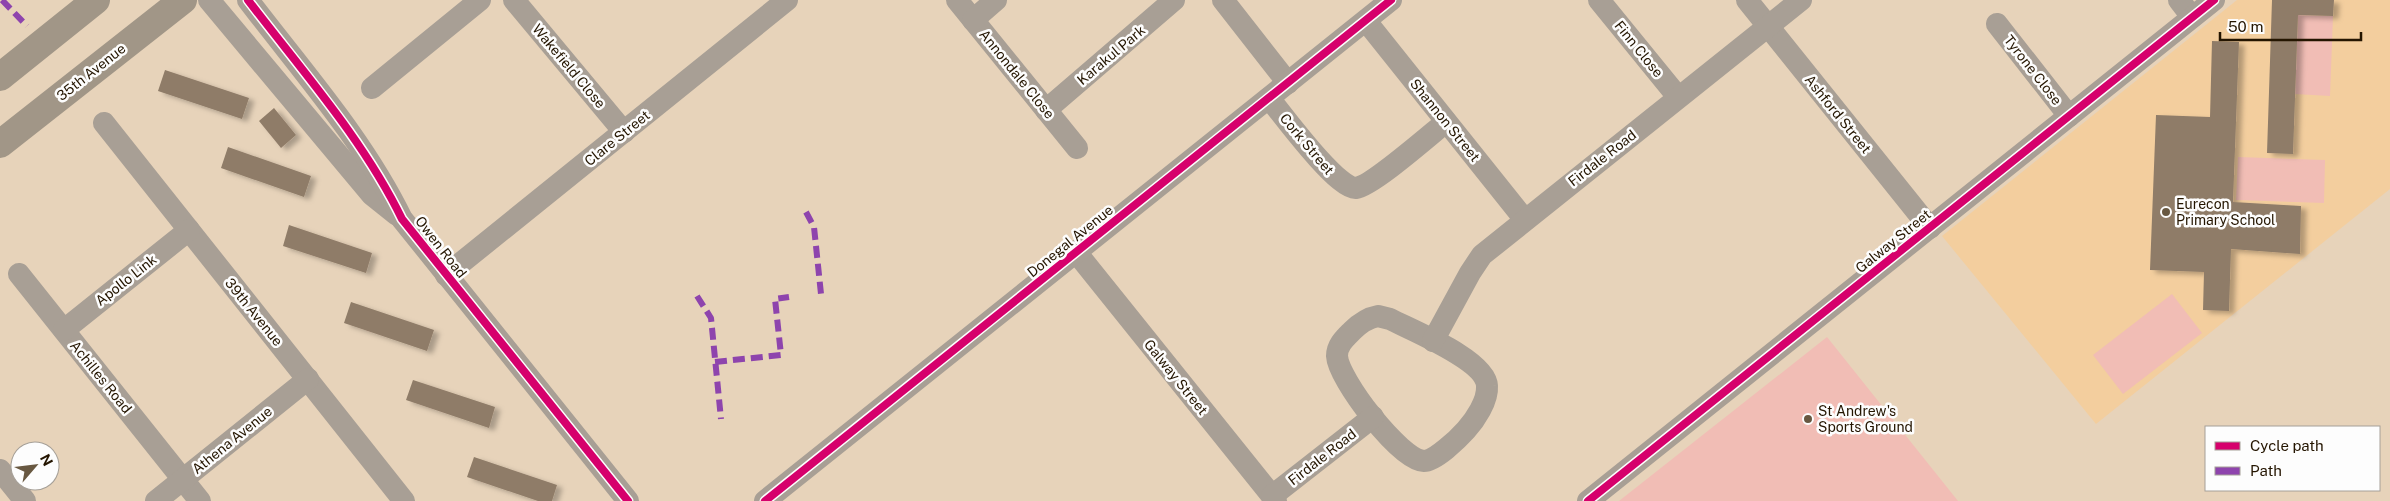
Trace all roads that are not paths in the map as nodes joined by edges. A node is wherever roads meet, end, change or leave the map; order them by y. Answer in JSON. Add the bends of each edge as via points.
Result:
{"nodes":[{"id":1,"x":96,"y":0,"type":"edge"},
{"id":2,"x":182,"y":0,"type":"edge"},
{"id":3,"x":209,"y":0,"type":"edge"},
{"id":4,"x":248,"y":0,"type":"edge"},
{"id":5,"x":480,"y":0,"type":"edge"},
{"id":6,"x":514,"y":0,"type":"edge"},
{"id":7,"x":787,"y":0,"type":"edge"},
{"id":8,"x":957,"y":0,"type":"edge"},
{"id":9,"x":996,"y":0,"type":"edge"},
{"id":10,"x":1174,"y":0,"type":"edge"},
{"id":11,"x":1222,"y":0,"type":"edge"},
{"id":12,"x":1599,"y":0,"type":"edge"},
{"id":13,"x":1747,"y":0,"type":"edge"},
{"id":14,"x":1800,"y":0,"type":"edge"},
{"id":15,"x":2214,"y":0,"type":"edge"},
{"id":16,"x":1388,"y":1,"type":"edge"},
{"id":17,"x":2185,"y":9,"type":"edge"},
{"id":18,"x":973,"y":20,"type":"junction"},
{"id":19,"x":1366,"y":21,"type":"junction"},
{"id":20,"x":1997,"y":24,"type":"dead end"},
{"id":21,"x":1767,"y":27,"type":"junction"},
{"id":22,"x":0,"y":77,"type":"edge"},
{"id":23,"x":1288,"y":83,"type":"junction"},
{"id":24,"x":372,"y":88,"type":"dead end"},
{"id":25,"x":1270,"y":98,"type":"junction"},
{"id":26,"x":1678,"y":98,"type":"junction"},
{"id":27,"x":1046,"y":110,"type":"junction"},
{"id":28,"x":2069,"y":116,"type":"junction"},
{"id":29,"x":1446,"y":122,"type":"junction"},
{"id":30,"x":104,"y":123,"type":"dead end"},
{"id":31,"x":624,"y":132,"type":"junction"},
{"id":32,"x":0,"y":144,"type":"edge"},
{"id":33,"x":1077,"y":148,"type":"dead end"},
{"id":34,"x":402,"y":219,"type":"junction"},
{"id":35,"x":1525,"y":220,"type":"junction"},
{"id":36,"x":1930,"y":228,"type":"junction"},
{"id":37,"x":189,"y":230,"type":"junction"},
{"id":38,"x":1076,"y":252,"type":"junction"},
{"id":39,"x":19,"y":274,"type":"dead end"},
{"id":40,"x":446,"y":275,"type":"junction"},
{"id":41,"x":64,"y":330,"type":"junction"},
{"id":42,"x":1433,"y":341,"type":"junction"},
{"id":43,"x":308,"y":380,"type":"junction"},
{"id":44,"x":1373,"y":418,"type":"junction"},
{"id":45,"x":0,"y":470,"type":"edge"},
{"id":46,"x":183,"y":479,"type":"junction"},
{"id":47,"x":1274,"y":498,"type":"edge"},
{"id":48,"x":24,"y":501,"type":"edge"},
{"id":49,"x":156,"y":501,"type":"edge"},
{"id":50,"x":200,"y":501,"type":"edge"},
{"id":51,"x":404,"y":501,"type":"edge"},
{"id":52,"x":628,"y":501,"type":"edge"},
{"id":53,"x":765,"y":501,"type":"edge"},
{"id":54,"x":1588,"y":501,"type":"edge"}],
"edges":[{"from":1,"to":22,"type":"main road"},
{"from":2,"to":32,"type":"main road","name":"35th Avenue"},
{"from":3,"to":34,"type":"street","name":"Owen Road","via":[[372,195]]},
{"from":4,"to":34,"type":"street","name":"Owen Road","via":[[362,149],[384,182]]},
{"from":5,"to":24,"type":"street"},
{"from":6,"to":31,"type":"street","name":"Wakefield Close"},
{"from":7,"to":31,"type":"street","name":"Clare Street"},
{"from":8,"to":18,"type":"street","name":"Annondale Close"},
{"from":9,"to":18,"type":"street"},
{"from":10,"to":27,"type":"street","name":"Karakul Park"},
{"from":11,"to":23,"type":"street"},
{"from":12,"to":26,"type":"street","name":"Finn Close"},
{"from":13,"to":21,"type":"street","name":"Ashford Street"},
{"from":14,"to":21,"type":"street","name":"Firdale Road"},
{"from":15,"to":17,"type":"street","name":"Galway Street"},
{"from":16,"to":19,"type":"street","name":"Donegal Avenue"},
{"from":17,"to":28,"type":"street","name":"Galway Street"},
{"from":18,"to":27,"type":"street","name":"Annondale Close"},
{"from":19,"to":23,"type":"street","name":"Donegal Avenue"},
{"from":19,"to":29,"type":"street","name":"Shannon Street"},
{"from":20,"to":28,"type":"street","name":"Tyrone Close"},
{"from":21,"to":26,"type":"street","name":"Firdale Road"},
{"from":21,"to":36,"type":"street","name":"Ashford Street"},
{"from":23,"to":25,"type":"street","name":"Donegal Avenue"},
{"from":25,"to":29,"type":"street","name":"Cork Street","via":[[1334,176],[1355,188],[1370,181]]},
{"from":25,"to":38,"type":"street","name":"Donegal Avenue"},
{"from":26,"to":35,"type":"street","name":"Firdale Road"},
{"from":27,"to":33,"type":"street","name":"Annondale Close"},
{"from":28,"to":36,"type":"street","name":"Galway Street"},
{"from":29,"to":35,"type":"street","name":"Shannon Street"},
{"from":30,"to":37,"type":"street","name":"39th Avenue"},
{"from":31,"to":40,"type":"street","name":"Clare Street"},
{"from":34,"to":40,"type":"street","name":"Owen Road"},
{"from":35,"to":42,"type":"street","name":"Firdale Road","via":[[1476,262]]},
{"from":36,"to":54,"type":"street","name":"Galway Street"},
{"from":37,"to":41,"type":"street","name":"Apollo Link"},
{"from":37,"to":43,"type":"street","name":"39th Avenue"},
{"from":38,"to":47,"type":"street","name":"Galway Street"},
{"from":38,"to":53,"type":"street","name":"Donegal Avenue"},
{"from":39,"to":41,"type":"street","name":"Achilles Road"},
{"from":40,"to":52,"type":"street","name":"Owen Road"},
{"from":41,"to":46,"type":"street","name":"Achilles Road"},
{"from":42,"to":44,"type":"street","via":[[1378,316],[1365,320],[1343,340],[1337,354],[1338,366]]},
{"from":42,"to":44,"type":"street","via":[[1470,361],[1484,376],[1486,393],[1466,430],[1442,451],[1424,461],[1403,451]]},
{"from":43,"to":46,"type":"street","name":"Athena Avenue"},
{"from":43,"to":51,"type":"street","name":"39th Avenue"},
{"from":44,"to":47,"type":"street","name":"Firdale Road"},
{"from":45,"to":48,"type":"street"},
{"from":46,"to":49,"type":"street","name":"Athena Avenue"},
{"from":46,"to":50,"type":"street","name":"Achilles Road"}]}
